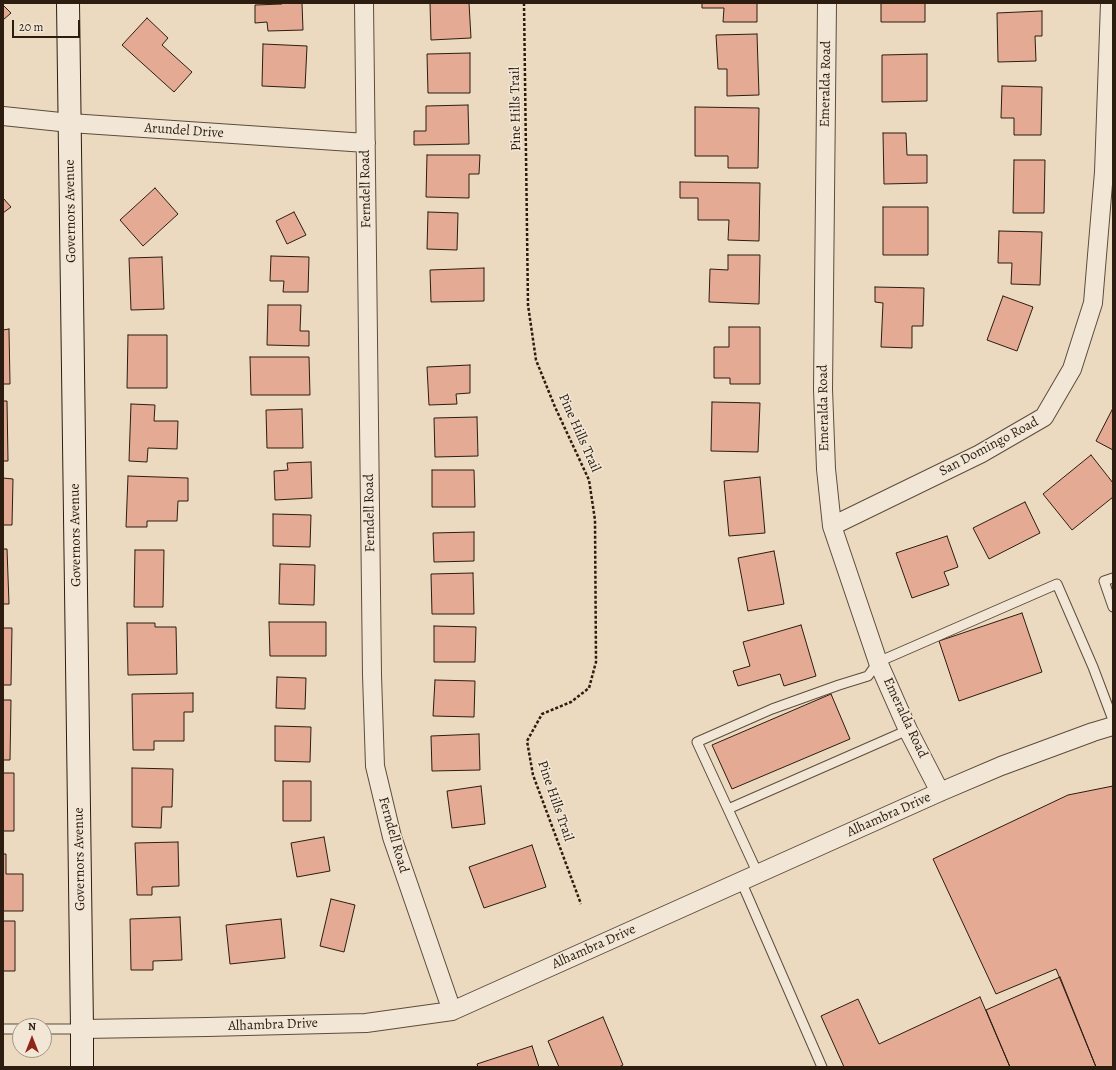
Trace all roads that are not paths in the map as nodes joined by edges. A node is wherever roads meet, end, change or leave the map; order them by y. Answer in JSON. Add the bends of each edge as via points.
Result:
{"nodes":[{"id":1,"x":68,"y":3,"type":"edge"},
{"id":2,"x":364,"y":3,"type":"edge"},
{"id":3,"x":827,"y":3,"type":"edge"},
{"id":4,"x":1110,"y":3,"type":"edge"},
{"id":5,"x":3,"y":116,"type":"edge"},
{"id":6,"x":70,"y":123,"type":"junction"},
{"id":7,"x":366,"y":143,"type":"junction"},
{"id":8,"x":1108,"y":172,"type":"edge"},
{"id":9,"x":832,"y":526,"type":"junction"},
{"id":10,"x":1113,"y":578,"type":"edge"},
{"id":11,"x":1113,"y":607,"type":"edge"},
{"id":12,"x":878,"y":662,"type":"junction"},
{"id":13,"x":1113,"y":720,"type":"edge"},
{"id":14,"x":1113,"y":726,"type":"edge"},
{"id":15,"x":908,"y":730,"type":"junction"},
{"id":16,"x":940,"y":792,"type":"junction"},
{"id":17,"x":728,"y":809,"type":"junction"},
{"id":18,"x":758,"y":874,"type":"junction"},
{"id":19,"x":741,"y":882,"type":"junction"},
{"id":20,"x":452,"y":1011,"type":"junction"},
{"id":21,"x":82,"y":1028,"type":"junction"},
{"id":22,"x":52,"y":1029,"type":"edge"},
{"id":23,"x":82,"y":1067,"type":"edge"},
{"id":24,"x":822,"y":1067,"type":"edge"}],
"edges":[{"from":1,"to":6,"type":"street","name":"Governors Avenue"},
{"from":2,"to":7,"type":"street","name":"Ferndell Road"},
{"from":3,"to":9,"type":"street","name":"Emeralda Road","via":[[823,389],[826,469]]},
{"from":4,"to":8,"type":"street","name":"San Domingo Road"},
{"from":5,"to":6,"type":"street","name":"Arundel Drive"},
{"from":6,"to":7,"type":"street","name":"Arundel Drive"},
{"from":6,"to":21,"type":"street","name":"Governors Avenue"},
{"from":7,"to":20,"type":"street","name":"Ferndell Road","via":[[375,766],[392,837]]},
{"from":8,"to":9,"type":"street","name":"San Domingo Road","via":[[1093,303],[1072,369],[1044,417],[980,454]]},
{"from":9,"to":12,"type":"street","name":"Emeralda Road"},
{"from":10,"to":11,"type":"lane","via":[[1104,581]]},
{"from":12,"to":13,"type":"lane","via":[[1057,584]]},
{"from":12,"to":15,"type":"street","name":"Emeralda Road"},
{"from":12,"to":17,"type":"lane","via":[[868,676],[772,709],[697,742]]},
{"from":14,"to":16,"type":"street","name":"Alhambra Drive","via":[[1000,766]]},
{"from":15,"to":16,"type":"street","name":"Emeralda Road"},
{"from":15,"to":17,"type":"lane"},
{"from":16,"to":18,"type":"street","name":"Alhambra Drive"},
{"from":17,"to":18,"type":"lane"},
{"from":18,"to":19,"type":"street","name":"Alhambra Drive"},
{"from":19,"to":20,"type":"street","name":"Alhambra Drive"},
{"from":19,"to":24,"type":"lane"},
{"from":20,"to":21,"type":"street","name":"Alhambra Drive","via":[[366,1023]]},
{"from":21,"to":22,"type":"lane","name":"Alhambra Drive"},
{"from":21,"to":23,"type":"street","name":"Governors Avenue"}]}
